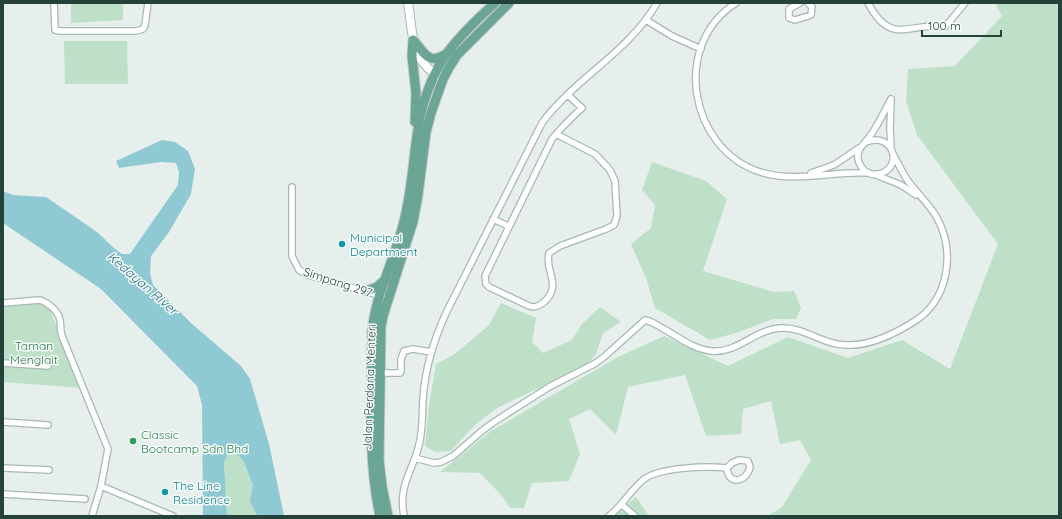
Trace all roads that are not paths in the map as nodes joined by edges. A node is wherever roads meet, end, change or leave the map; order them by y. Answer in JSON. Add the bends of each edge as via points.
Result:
{"nodes":[{"id":1,"x":54,"y":3,"type":"edge"},
{"id":2,"x":148,"y":3,"type":"edge"},
{"id":3,"x":408,"y":3,"type":"edge"},
{"id":4,"x":495,"y":3,"type":"edge"},
{"id":5,"x":509,"y":3,"type":"edge"},
{"id":6,"x":657,"y":3,"type":"edge"},
{"id":7,"x":736,"y":3,"type":"edge"},
{"id":8,"x":800,"y":3,"type":"edge"},
{"id":9,"x":808,"y":3,"type":"edge"},
{"id":10,"x":868,"y":3,"type":"edge"},
{"id":11,"x":965,"y":3,"type":"edge"},
{"id":12,"x":646,"y":20,"type":"junction"},
{"id":13,"x":413,"y":40,"type":"junction"},
{"id":14,"x":701,"y":48,"type":"junction"},
{"id":15,"x":447,"y":53,"type":"junction"},
{"id":16,"x":439,"y":76,"type":"junction"},
{"id":17,"x":568,"y":95,"type":"junction"},
{"id":18,"x":556,"y":134,"type":"junction"},
{"id":19,"x":866,"y":142,"type":"junction"},
{"id":20,"x":860,"y":147,"type":"junction"},
{"id":21,"x":415,"y":151,"type":"junction"},
{"id":22,"x":892,"y":152,"type":"junction"},
{"id":23,"x":872,"y":174,"type":"junction"},
{"id":24,"x":797,"y":177,"type":"junction"},
{"id":25,"x":292,"y":187,"type":"dead end"},
{"id":26,"x":923,"y":200,"type":"junction"},
{"id":27,"x":493,"y":219,"type":"junction"},
{"id":28,"x":508,"y":226,"type":"junction"},
{"id":29,"x":386,"y":279,"type":"junction"},
{"id":30,"x":366,"y":292,"type":"junction"},
{"id":31,"x":385,"y":297,"type":"junction"},
{"id":32,"x":3,"y":303,"type":"edge"},
{"id":33,"x":375,"y":312,"type":"junction"},
{"id":34,"x":431,"y":352,"type":"junction"},
{"id":35,"x":3,"y":363,"type":"edge"},
{"id":36,"x":48,"y":366,"type":"dead end"},
{"id":37,"x":380,"y":373,"type":"junction"},
{"id":38,"x":3,"y":422,"type":"edge"},
{"id":39,"x":48,"y":425,"type":"dead end"},
{"id":40,"x":415,"y":458,"type":"junction"},
{"id":41,"x":3,"y":468,"type":"edge"},
{"id":42,"x":727,"y":468,"type":"dead end"},
{"id":43,"x":49,"y":470,"type":"dead end"},
{"id":44,"x":101,"y":486,"type":"junction"},
{"id":45,"x":3,"y":494,"type":"edge"},
{"id":46,"x":85,"y":499,"type":"dead end"},
{"id":47,"x":622,"y":505,"type":"junction"},
{"id":48,"x":92,"y":516,"type":"edge"},
{"id":49,"x":173,"y":516,"type":"edge"},
{"id":50,"x":380,"y":516,"type":"edge"},
{"id":51,"x":388,"y":516,"type":"edge"},
{"id":52,"x":404,"y":516,"type":"edge"},
{"id":53,"x":609,"y":516,"type":"edge"},
{"id":54,"x":635,"y":516,"type":"edge"}],
"edges":[{"from":1,"to":2,"type":"street","via":[[55,30],[136,31],[143,29],[145,25]]},
{"from":3,"to":13,"type":"street"},
{"from":4,"to":15,"type":"main road","name":"Jalan Perdana Menteri"},
{"from":5,"to":16,"type":"main road","name":"Jalan Perdana Menteri"},
{"from":6,"to":12,"type":"street"},
{"from":7,"to":14,"type":"street","via":[[712,26]]},
{"from":8,"to":9,"type":"street","via":[[789,9],[789,18],[795,20],[810,14],[812,7]]},
{"from":10,"to":11,"type":"street","via":[[882,23],[902,30],[927,26],[945,27]]},
{"from":12,"to":14,"type":"street","via":[[672,36]]},
{"from":12,"to":17,"type":"street","via":[[633,36]]},
{"from":13,"to":15,"type":"main road","via":[[428,58],[436,59]]},
{"from":13,"to":16,"type":"street","via":[[424,65]]},
{"from":13,"to":21,"type":"main road","via":[[416,93]]},
{"from":14,"to":24,"type":"street","via":[[696,68],[698,102],[709,130],[719,145],[732,157],[759,171],[776,176]]},
{"from":15,"to":16,"type":"main road","name":"Jalan Perdana Menteri","via":[[439,65]]},
{"from":16,"to":21,"type":"main road","name":"Jalan Perdana Menteri","via":[[423,104]]},
{"from":16,"to":31,"type":"main road","name":"Jalan Perdana Menteri","via":[[426,132],[413,222]]},
{"from":17,"to":18,"type":"street","via":[[582,108]]},
{"from":17,"to":27,"type":"street","via":[[542,124]]},
{"from":18,"to":28,"type":"street"},
{"from":18,"to":28,"type":"street","via":[[595,154],[610,170],[616,189],[617,216],[614,225],[560,246],[550,253],[548,257],[553,282],[551,293],[534,307],[486,284],[485,276]]},
{"from":19,"to":20,"type":"street"},
{"from":19,"to":22,"type":"street","via":[[880,140],[887,143]]},
{"from":19,"to":22,"type":"street","via":[[891,99]]},
{"from":20,"to":23,"type":"street","via":[[860,165]]},
{"from":20,"to":24,"type":"street","via":[[834,166]]},
{"from":21,"to":29,"type":"main road","name":"Jalan Perdana Menteri","via":[[406,215]]},
{"from":22,"to":23,"type":"street","via":[[892,164],[889,169]]},
{"from":22,"to":26,"type":"street","via":[[901,170]]},
{"from":23,"to":24,"type":"street","via":[[840,173]]},
{"from":23,"to":26,"type":"street","via":[[901,185]]},
{"from":25,"to":30,"type":"street","name":"Simpang 297","via":[[292,256],[299,270]]},
{"from":26,"to":40,"type":"street","via":[[936,218],[944,237],[947,248],[946,274],[931,307],[908,325],[868,343],[847,345],[825,342],[803,331],[771,329],[724,351],[711,351],[645,320],[604,358],[549,387],[494,422],[453,456],[434,463]]},
{"from":27,"to":28,"type":"street"},
{"from":27,"to":34,"type":"street","via":[[447,310]]},
{"from":29,"to":30,"type":"main road"},
{"from":29,"to":31,"type":"main road","name":"Jalan Perdana Menteri"},
{"from":30,"to":31,"type":"street","name":"Simpang 297"},
{"from":30,"to":33,"type":"main road","via":[[372,299]]},
{"from":31,"to":33,"type":"main road","name":"Jalan Perdana Menteri"},
{"from":31,"to":37,"type":"main road","name":"Jalan Perdana Menteri","via":[[381,327]]},
{"from":32,"to":44,"type":"street","via":[[40,300],[54,309],[60,321],[60,331],[108,449]]},
{"from":33,"to":50,"type":"main road","name":"Jalan Perdana Menteri","via":[[372,333],[372,448]]},
{"from":34,"to":37,"type":"street","via":[[414,349],[404,352],[400,373]]},
{"from":34,"to":40,"type":"street","via":[[425,383],[421,434]]},
{"from":35,"to":36,"type":"street"},
{"from":37,"to":51,"type":"main road","name":"Jalan Perdana Menteri","via":[[379,460]]},
{"from":38,"to":39,"type":"street"},
{"from":40,"to":52,"type":"street","via":[[402,495]]},
{"from":41,"to":43,"type":"street"},
{"from":42,"to":47,"type":"street","via":[[699,468],[652,474],[644,479]]},
{"from":44,"to":48,"type":"street"},
{"from":44,"to":49,"type":"street"},
{"from":45,"to":46,"type":"street"},
{"from":47,"to":53,"type":"street"},
{"from":47,"to":54,"type":"street"}]}
